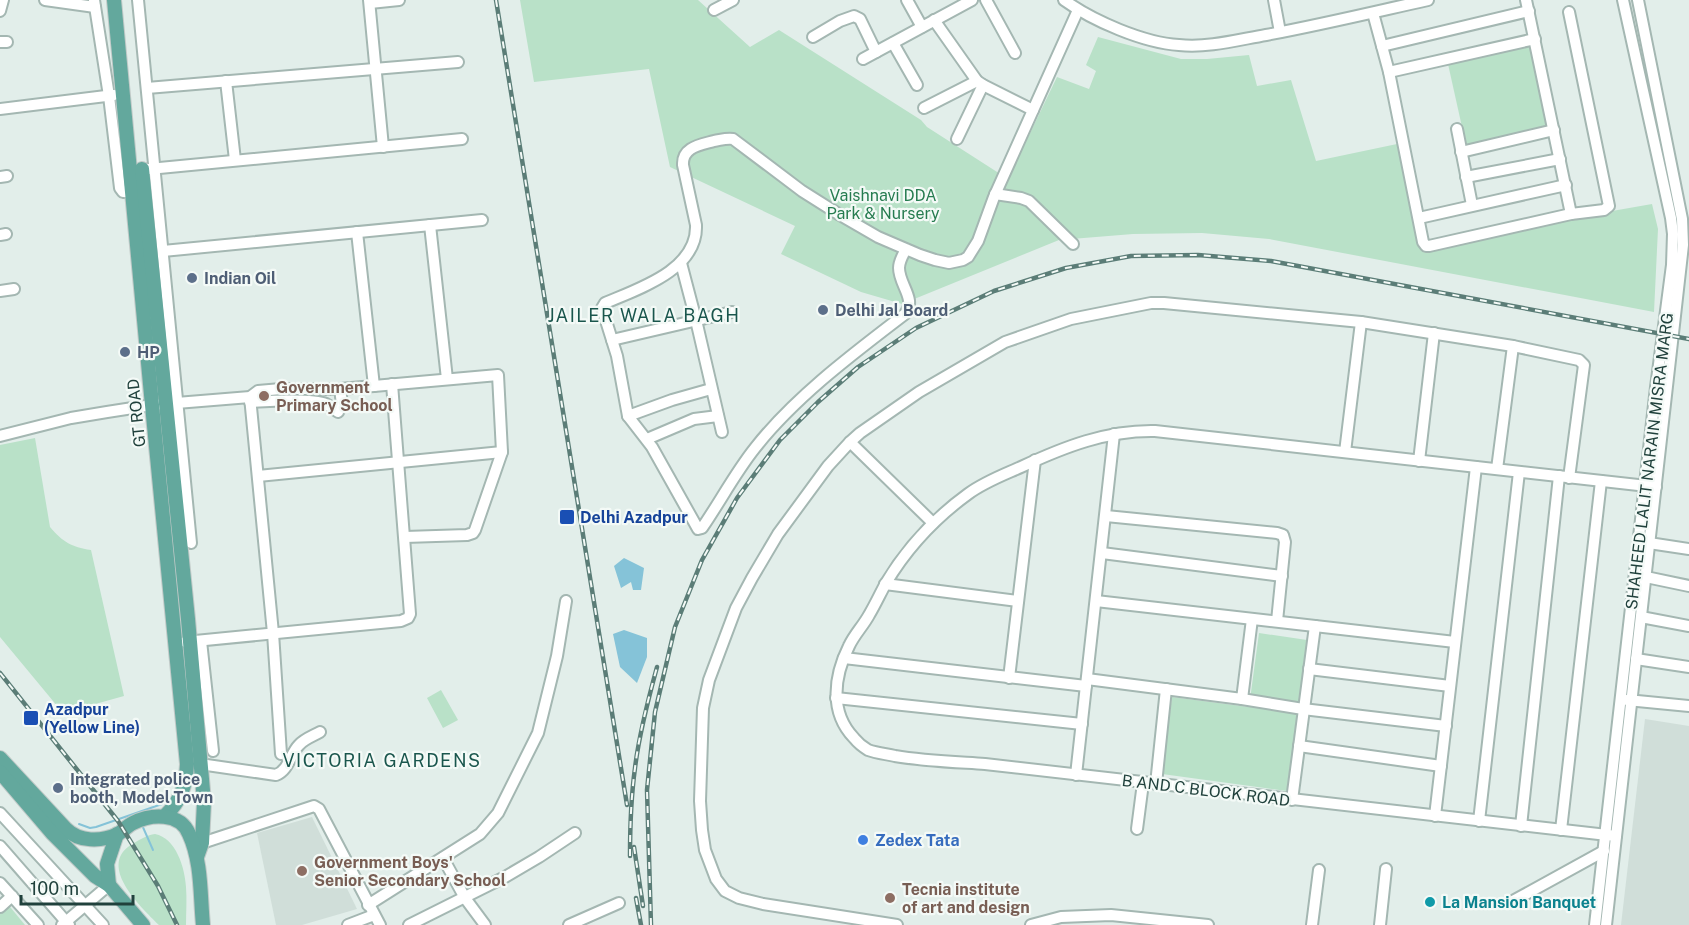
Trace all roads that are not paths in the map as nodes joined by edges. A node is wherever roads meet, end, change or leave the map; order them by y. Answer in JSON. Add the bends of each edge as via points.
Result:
{"nodes":[{"id":1,"x":3,"y":0,"type":"edge"},
{"id":2,"x":45,"y":0,"type":"edge"},
{"id":3,"x":114,"y":0,"type":"edge"},
{"id":4,"x":138,"y":0,"type":"edge"},
{"id":5,"x":399,"y":0,"type":"edge"},
{"id":6,"x":733,"y":0,"type":"edge"},
{"id":7,"x":907,"y":0,"type":"edge"},
{"id":8,"x":986,"y":0,"type":"edge"},
{"id":9,"x":1064,"y":0,"type":"edge"},
{"id":10,"x":1274,"y":0,"type":"edge"},
{"id":11,"x":1427,"y":0,"type":"edge"},
{"id":12,"x":1623,"y":0,"type":"edge"},
{"id":13,"x":1638,"y":0,"type":"edge"},
{"id":14,"x":969,"y":1,"type":"edge"},
{"id":15,"x":370,"y":2,"type":"edge"},
{"id":16,"x":94,"y":3,"type":"edge"},
{"id":17,"x":1527,"y":6,"type":"edge"},
{"id":18,"x":714,"y":10,"type":"dead end"},
{"id":19,"x":1078,"y":10,"type":"junction"},
{"id":20,"x":0,"y":11,"type":"edge"},
{"id":21,"x":1569,"y":12,"type":"dead end"},
{"id":22,"x":1373,"y":13,"type":"junction"},
{"id":23,"x":934,"y":21,"type":"junction"},
{"id":24,"x":922,"y":27,"type":"junction"},
{"id":25,"x":1281,"y":32,"type":"junction"},
{"id":26,"x":813,"y":37,"type":"dead end"},
{"id":27,"x":1534,"y":39,"type":"junction"},
{"id":28,"x":893,"y":43,"type":"junction"},
{"id":29,"x":1382,"y":46,"type":"junction"},
{"id":30,"x":876,"y":52,"type":"junction"},
{"id":31,"x":1016,"y":53,"type":"dead end"},
{"id":32,"x":863,"y":58,"type":"dead end"},
{"id":33,"x":458,"y":62,"type":"dead end"},
{"id":34,"x":376,"y":68,"type":"junction"},
{"id":35,"x":1389,"y":72,"type":"junction"},
{"id":36,"x":226,"y":81,"type":"junction"},
{"id":37,"x":980,"y":83,"type":"junction"},
{"id":38,"x":917,"y":85,"type":"dead end"},
{"id":39,"x":147,"y":88,"type":"junction"},
{"id":40,"x":116,"y":94,"type":"junction"},
{"id":41,"x":924,"y":108,"type":"dead end"},
{"id":42,"x":0,"y":110,"type":"edge"},
{"id":43,"x":1033,"y":110,"type":"junction"},
{"id":44,"x":1456,"y":129,"type":"dead end"},
{"id":45,"x":1554,"y":130,"type":"junction"},
{"id":46,"x":462,"y":139,"type":"dead end"},
{"id":47,"x":957,"y":139,"type":"dead end"},
{"id":48,"x":383,"y":147,"type":"junction"},
{"id":49,"x":1461,"y":152,"type":"junction"},
{"id":50,"x":1560,"y":159,"type":"junction"},
{"id":51,"x":235,"y":160,"type":"junction"},
{"id":52,"x":148,"y":169,"type":"junction"},
{"id":53,"x":1466,"y":177,"type":"junction"},
{"id":54,"x":1566,"y":185,"type":"junction"},
{"id":55,"x":995,"y":194,"type":"junction"},
{"id":56,"x":1472,"y":205,"type":"junction"},
{"id":57,"x":1571,"y":214,"type":"junction"},
{"id":58,"x":1419,"y":218,"type":"junction"},
{"id":59,"x":482,"y":220,"type":"dead end"},
{"id":60,"x":430,"y":225,"type":"junction"},
{"id":61,"x":357,"y":232,"type":"junction"},
{"id":62,"x":1073,"y":244,"type":"dead end"},
{"id":63,"x":906,"y":249,"type":"junction"},
{"id":64,"x":163,"y":250,"type":"junction"},
{"id":65,"x":681,"y":263,"type":"junction"},
{"id":66,"x":14,"y":289,"type":"dead end"},
{"id":67,"x":0,"y":291,"type":"edge"},
{"id":68,"x":732,"y":312,"type":"dead end"},
{"id":69,"x":696,"y":320,"type":"junction"},
{"id":70,"x":1361,"y":322,"type":"junction"},
{"id":71,"x":1434,"y":333,"type":"junction"},
{"id":72,"x":612,"y":339,"type":"junction"},
{"id":73,"x":1513,"y":346,"type":"junction"},
{"id":74,"x":447,"y":380,"type":"junction"},
{"id":75,"x":392,"y":384,"type":"junction"},
{"id":76,"x":374,"y":386,"type":"junction"},
{"id":77,"x":340,"y":389,"type":"junction"},
{"id":78,"x":711,"y":389,"type":"junction"},
{"id":79,"x":250,"y":400,"type":"junction"},
{"id":80,"x":172,"y":404,"type":"junction"},
{"id":81,"x":152,"y":405,"type":"junction"},
{"id":82,"x":628,"y":416,"type":"junction"},
{"id":83,"x":718,"y":416,"type":"junction"},
{"id":84,"x":722,"y":432,"type":"dead end"},
{"id":85,"x":1114,"y":434,"type":"junction"},
{"id":86,"x":0,"y":436,"type":"edge"},
{"id":87,"x":646,"y":439,"type":"junction"},
{"id":88,"x":850,"y":442,"type":"junction"},
{"id":89,"x":501,"y":452,"type":"junction"},
{"id":90,"x":1345,"y":452,"type":"junction"},
{"id":91,"x":1035,"y":460,"type":"junction"},
{"id":92,"x":1419,"y":461,"type":"junction"},
{"id":93,"x":398,"y":463,"type":"junction"},
{"id":94,"x":1476,"y":467,"type":"junction"},
{"id":95,"x":1497,"y":469,"type":"junction"},
{"id":96,"x":1519,"y":472,"type":"junction"},
{"id":97,"x":258,"y":476,"type":"junction"},
{"id":98,"x":1564,"y":477,"type":"junction"},
{"id":99,"x":1601,"y":481,"type":"junction"},
{"id":100,"x":1650,"y":487,"type":"junction"},
{"id":101,"x":1106,"y":516,"type":"junction"},
{"id":102,"x":933,"y":523,"type":"junction"},
{"id":103,"x":405,"y":537,"type":"junction"},
{"id":104,"x":191,"y":543,"type":"dead end"},
{"id":105,"x":1649,"y":543,"type":"junction"},
{"id":106,"x":1689,"y":549,"type":"edge"},
{"id":107,"x":1102,"y":553,"type":"junction"},
{"id":108,"x":1282,"y":576,"type":"junction"},
{"id":109,"x":1646,"y":578,"type":"junction"},
{"id":110,"x":885,"y":584,"type":"junction"},
{"id":111,"x":1689,"y":586,"type":"edge"},
{"id":112,"x":566,"y":601,"type":"dead end"},
{"id":113,"x":1018,"y":601,"type":"junction"},
{"id":114,"x":1096,"y":601,"type":"junction"},
{"id":115,"x":1641,"y":617,"type":"junction"},
{"id":116,"x":1252,"y":619,"type":"junction"},
{"id":117,"x":1277,"y":621,"type":"junction"},
{"id":118,"x":1315,"y":626,"type":"junction"},
{"id":119,"x":1689,"y":626,"type":"edge"},
{"id":120,"x":273,"y":633,"type":"junction"},
{"id":121,"x":189,"y":642,"type":"junction"},
{"id":122,"x":1455,"y":642,"type":"junction"},
{"id":123,"x":844,"y":658,"type":"junction"},
{"id":124,"x":1636,"y":659,"type":"junction"},
{"id":125,"x":1689,"y":667,"type":"edge"},
{"id":126,"x":1309,"y":669,"type":"junction"},
{"id":127,"x":1009,"y":678,"type":"junction"},
{"id":128,"x":1087,"y":682,"type":"junction"},
{"id":129,"x":1450,"y":686,"type":"junction"},
{"id":130,"x":1166,"y":689,"type":"junction"},
{"id":131,"x":836,"y":698,"type":"junction"},
{"id":132,"x":1242,"y":699,"type":"junction"},
{"id":133,"x":1626,"y":700,"type":"junction"},
{"id":134,"x":1689,"y":706,"type":"edge"},
{"id":135,"x":1303,"y":709,"type":"junction"},
{"id":136,"x":1082,"y":724,"type":"junction"},
{"id":137,"x":1446,"y":726,"type":"junction"},
{"id":138,"x":320,"y":732,"type":"dead end"},
{"id":139,"x":1299,"y":746,"type":"junction"},
{"id":140,"x":213,"y":752,"type":"dead end"},
{"id":141,"x":281,"y":754,"type":"dead end"},
{"id":142,"x":0,"y":758,"type":"edge"},
{"id":143,"x":200,"y":764,"type":"junction"},
{"id":144,"x":1441,"y":766,"type":"junction"},
{"id":145,"x":0,"y":772,"type":"edge"},
{"id":146,"x":1076,"y":775,"type":"junction"},
{"id":147,"x":1143,"y":783,"type":"junction"},
{"id":148,"x":1156,"y":784,"type":"junction"},
{"id":149,"x":1292,"y":800,"type":"junction"},
{"id":150,"x":0,"y":813,"type":"edge"},
{"id":151,"x":165,"y":816,"type":"junction"},
{"id":152,"x":1435,"y":816,"type":"junction"},
{"id":153,"x":1479,"y":821,"type":"junction"},
{"id":154,"x":1521,"y":826,"type":"junction"},
{"id":155,"x":1137,"y":829,"type":"dead end"},
{"id":156,"x":1561,"y":830,"type":"junction"},
{"id":157,"x":575,"y":833,"type":"dead end"},
{"id":158,"x":117,"y":834,"type":"junction"},
{"id":159,"x":1611,"y":836,"type":"junction"},
{"id":160,"x":202,"y":843,"type":"junction"},
{"id":161,"x":0,"y":846,"type":"edge"},
{"id":162,"x":1604,"y":851,"type":"junction"},
{"id":163,"x":197,"y":858,"type":"junction"},
{"id":164,"x":443,"y":858,"type":"junction"},
{"id":165,"x":1386,"y":869,"type":"dead end"},
{"id":166,"x":1319,"y":870,"type":"dead end"},
{"id":167,"x":0,"y":883,"type":"edge"},
{"id":168,"x":109,"y":885,"type":"junction"},
{"id":169,"x":12,"y":896,"type":"junction"},
{"id":170,"x":465,"y":897,"type":"junction"},
{"id":171,"x":1512,"y":901,"type":"dead end"},
{"id":172,"x":619,"y":903,"type":"dead end"},
{"id":173,"x":85,"y":905,"type":"junction"},
{"id":174,"x":368,"y":905,"type":"junction"},
{"id":175,"x":0,"y":907,"type":"edge"},
{"id":176,"x":377,"y":920,"type":"edge"},
{"id":177,"x":1078,"y":921,"type":"edge"},
{"id":178,"x":66,"y":924,"type":"edge"},
{"id":179,"x":38,"y":925,"type":"edge"},
{"id":180,"x":103,"y":925,"type":"edge"},
{"id":181,"x":143,"y":925,"type":"edge"},
{"id":182,"x":203,"y":925,"type":"edge"},
{"id":183,"x":348,"y":925,"type":"edge"},
{"id":184,"x":409,"y":925,"type":"edge"},
{"id":185,"x":485,"y":925,"type":"edge"},
{"id":186,"x":569,"y":925,"type":"edge"},
{"id":187,"x":897,"y":925,"type":"edge"},
{"id":188,"x":1031,"y":925,"type":"edge"},
{"id":189,"x":1208,"y":925,"type":"edge"},
{"id":190,"x":1312,"y":925,"type":"edge"},
{"id":191,"x":1380,"y":925,"type":"edge"},
{"id":192,"x":1595,"y":925,"type":"edge"},
{"id":193,"x":1606,"y":925,"type":"edge"}],
"edges":[{"from":1,"to":20,"type":"street"},
{"from":2,"to":16,"type":"street"},
{"from":3,"to":40,"type":"main road","name":"GT ROAD"},
{"from":4,"to":39,"type":"street"},
{"from":5,"to":15,"type":"street"},
{"from":6,"to":18,"type":"street"},
{"from":7,"to":24,"type":"street"},
{"from":8,"to":31,"type":"street"},
{"from":9,"to":19,"type":"street"},
{"from":10,"to":25,"type":"street"},
{"from":11,"to":22,"type":"street"},
{"from":12,"to":100,"type":"street","name":"SHAHEED LALIT NARAIN MISRA MARG","via":[[1674,234],[1656,387]]},
{"from":13,"to":100,"type":"street","name":"SHAHEED LALIT NARAIN MISRA MARG","via":[[1683,234]]},
{"from":14,"to":23,"type":"street"},
{"from":15,"to":34,"type":"street"},
{"from":16,"to":40,"type":"street"},
{"from":17,"to":27,"type":"street"},
{"from":17,"to":29,"type":"street"},
{"from":19,"to":25,"type":"street","via":[[1145,38],[1178,45],[1212,45]]},
{"from":19,"to":43,"type":"street"},
{"from":21,"to":57,"type":"street","via":[[1609,203],[1604,210]]},
{"from":22,"to":25,"type":"street"},
{"from":22,"to":29,"type":"street"},
{"from":23,"to":24,"type":"street"},
{"from":23,"to":37,"type":"street"},
{"from":24,"to":28,"type":"street"},
{"from":26,"to":30,"type":"street","via":[[854,16],[860,19]]},
{"from":27,"to":35,"type":"street"},
{"from":27,"to":45,"type":"street"},
{"from":28,"to":30,"type":"street"},
{"from":28,"to":38,"type":"street"},
{"from":29,"to":35,"type":"street"},
{"from":30,"to":32,"type":"street"},
{"from":33,"to":34,"type":"street"},
{"from":34,"to":36,"type":"street"},
{"from":34,"to":48,"type":"street"},
{"from":35,"to":58,"type":"street"},
{"from":36,"to":39,"type":"street"},
{"from":36,"to":51,"type":"street"},
{"from":37,"to":41,"type":"street"},
{"from":37,"to":43,"type":"street"},
{"from":37,"to":47,"type":"street"},
{"from":39,"to":52,"type":"street"},
{"from":40,"to":42,"type":"street"},
{"from":40,"to":81,"type":"main road","name":"GT ROAD","via":[[132,192]]},
{"from":43,"to":55,"type":"street"},
{"from":44,"to":49,"type":"street"},
{"from":45,"to":49,"type":"street"},
{"from":45,"to":50,"type":"street"},
{"from":46,"to":48,"type":"street"},
{"from":48,"to":51,"type":"street"},
{"from":49,"to":53,"type":"street"},
{"from":50,"to":53,"type":"street"},
{"from":50,"to":54,"type":"street"},
{"from":51,"to":52,"type":"street"},
{"from":52,"to":64,"type":"street"},
{"from":52,"to":80,"type":"main road","name":"GT ROAD"},
{"from":53,"to":56,"type":"street"},
{"from":54,"to":56,"type":"street"},
{"from":54,"to":57,"type":"street"},
{"from":55,"to":62,"type":"street","via":[[1029,201]]},
{"from":55,"to":63,"type":"street","via":[[978,241],[963,260],[949,263]]},
{"from":56,"to":58,"type":"street"},
{"from":57,"to":58,"type":"street","via":[[1429,246],[1423,242]]},
{"from":59,"to":60,"type":"street"},
{"from":60,"to":61,"type":"street"},
{"from":60,"to":74,"type":"street"},
{"from":61,"to":64,"type":"street"},
{"from":61,"to":76,"type":"street"},
{"from":63,"to":65,"type":"street","via":[[840,215],[737,140],[728,138],[694,146],[683,157],[697,230]]},
{"from":63,"to":87,"type":"street","via":[[899,268],[910,301],[909,310],[854,353],[777,423],[755,448],[700,529]]},
{"from":64,"to":80,"type":"street"},
{"from":65,"to":69,"type":"street"},
{"from":65,"to":72,"type":"street","via":[[668,274],[602,306]]},
{"from":66,"to":67,"type":"street"},
{"from":68,"to":69,"type":"street"},
{"from":69,"to":72,"type":"street"},
{"from":69,"to":78,"type":"street"},
{"from":70,"to":71,"type":"street"},
{"from":70,"to":88,"type":"street","via":[[1164,303],[1071,319],[1005,342],[919,392]]},
{"from":70,"to":90,"type":"street"},
{"from":71,"to":73,"type":"street"},
{"from":71,"to":92,"type":"street"},
{"from":72,"to":82,"type":"street"},
{"from":73,"to":95,"type":"street"},
{"from":73,"to":98,"type":"street","via":[[1579,360],[1584,365]]},
{"from":74,"to":75,"type":"street"},
{"from":74,"to":89,"type":"street","via":[[498,375]]},
{"from":75,"to":76,"type":"street"},
{"from":75,"to":93,"type":"street"},
{"from":76,"to":77,"type":"street"},
{"from":77,"to":79,"type":"street","via":[[281,389],[258,392]]},
{"from":77,"to":79,"type":"street","via":[[342,404],[338,412],[319,402]]},
{"from":78,"to":82,"type":"street"},
{"from":78,"to":83,"type":"street"},
{"from":79,"to":80,"type":"street"},
{"from":79,"to":97,"type":"street"},
{"from":80,"to":81,"type":"street"},
{"from":80,"to":104,"type":"street"},
{"from":80,"to":121,"type":"main road","name":"GT ROAD"},
{"from":81,"to":86,"type":"street"},
{"from":81,"to":121,"type":"main road","name":"GT ROAD"},
{"from":82,"to":87,"type":"street"},
{"from":83,"to":84,"type":"street"},
{"from":83,"to":87,"type":"street","via":[[694,419]]},
{"from":85,"to":90,"type":"street","via":[[1155,431]]},
{"from":85,"to":91,"type":"street","via":[[1074,444]]},
{"from":85,"to":101,"type":"street"},
{"from":88,"to":102,"type":"street"},
{"from":88,"to":187,"type":"street","via":[[778,534],[736,608],[713,667],[702,720],[702,830],[716,879],[731,895],[763,904]]},
{"from":89,"to":93,"type":"street"},
{"from":89,"to":103,"type":"street","via":[[473,533]]},
{"from":90,"to":92,"type":"street"},
{"from":91,"to":102,"type":"street","via":[[980,486]]},
{"from":91,"to":113,"type":"street"},
{"from":92,"to":94,"type":"street"},
{"from":93,"to":97,"type":"street"},
{"from":93,"to":103,"type":"street"},
{"from":94,"to":95,"type":"street"},
{"from":94,"to":122,"type":"street"},
{"from":95,"to":96,"type":"street"},
{"from":96,"to":98,"type":"street"},
{"from":96,"to":153,"type":"street"},
{"from":97,"to":120,"type":"street"},
{"from":98,"to":99,"type":"street"},
{"from":98,"to":154,"type":"street"},
{"from":99,"to":100,"type":"street"},
{"from":99,"to":156,"type":"street"},
{"from":100,"to":105,"type":"street","name":"SHAHEED LALIT NARAIN MISRA MARG"},
{"from":100,"to":133,"type":"street","name":"SHAHEED LALIT NARAIN MISRA MARG"},
{"from":101,"to":107,"type":"street"},
{"from":101,"to":108,"type":"street","via":[[1283,535]]},
{"from":102,"to":110,"type":"street"},
{"from":103,"to":120,"type":"street","via":[[410,614],[405,620]]},
{"from":105,"to":106,"type":"street"},
{"from":105,"to":109,"type":"street","name":"SHAHEED LALIT NARAIN MISRA MARG"},
{"from":107,"to":108,"type":"street"},
{"from":107,"to":114,"type":"street"},
{"from":108,"to":117,"type":"street"},
{"from":109,"to":111,"type":"street"},
{"from":109,"to":115,"type":"street","name":"SHAHEED LALIT NARAIN MISRA MARG"},
{"from":110,"to":113,"type":"street"},
{"from":110,"to":123,"type":"street"},
{"from":112,"to":164,"type":"street","via":[[555,667],[537,737],[492,821],[480,834]]},
{"from":113,"to":127,"type":"street"},
{"from":114,"to":116,"type":"street"},
{"from":114,"to":128,"type":"street"},
{"from":115,"to":119,"type":"street"},
{"from":115,"to":124,"type":"street","name":"SHAHEED LALIT NARAIN MISRA MARG"},
{"from":116,"to":117,"type":"street"},
{"from":116,"to":132,"type":"street"},
{"from":117,"to":118,"type":"street"},
{"from":118,"to":122,"type":"street"},
{"from":118,"to":126,"type":"street"},
{"from":120,"to":121,"type":"street"},
{"from":120,"to":141,"type":"street"},
{"from":121,"to":140,"type":"street"},
{"from":121,"to":143,"type":"main road","name":"GT ROAD"},
{"from":121,"to":151,"type":"main road","name":"GT ROAD","via":[[187,777],[181,797]]},
{"from":122,"to":129,"type":"street"},
{"from":123,"to":127,"type":"street"},
{"from":123,"to":131,"type":"street"},
{"from":124,"to":125,"type":"street"},
{"from":124,"to":133,"type":"street","name":"SHAHEED LALIT NARAIN MISRA MARG"},
{"from":126,"to":129,"type":"street"},
{"from":126,"to":135,"type":"street"},
{"from":127,"to":128,"type":"street"},
{"from":128,"to":130,"type":"street"},
{"from":128,"to":136,"type":"street"},
{"from":129,"to":137,"type":"street"},
{"from":130,"to":132,"type":"street"},
{"from":130,"to":148,"type":"street"},
{"from":131,"to":136,"type":"street"},
{"from":131,"to":146,"type":"street","name":"B AND C BLOCK ROAD","via":[[844,726],[869,750]]},
{"from":132,"to":135,"type":"street"},
{"from":133,"to":134,"type":"street"},
{"from":133,"to":159,"type":"street","name":"SHAHEED LALIT NARAIN MISRA MARG"},
{"from":135,"to":137,"type":"street"},
{"from":135,"to":139,"type":"street"},
{"from":136,"to":146,"type":"street"},
{"from":137,"to":144,"type":"street"},
{"from":138,"to":143,"type":"street","via":[[299,744],[282,772],[276,775]]},
{"from":139,"to":144,"type":"street"},
{"from":139,"to":149,"type":"street"},
{"from":142,"to":158,"type":"main road","via":[[70,834],[90,840]]},
{"from":143,"to":160,"type":"main road","name":"GT ROAD","via":[[204,802]]},
{"from":144,"to":152,"type":"street"},
{"from":145,"to":168,"type":"main road","via":[[52,832]]},
{"from":146,"to":147,"type":"street","name":"B AND C BLOCK ROAD"},
{"from":147,"to":148,"type":"street","name":"B AND C BLOCK ROAD"},
{"from":147,"to":155,"type":"street"},
{"from":148,"to":149,"type":"street","name":"B AND C BLOCK ROAD"},
{"from":149,"to":152,"type":"street","name":"B AND C BLOCK ROAD"},
{"from":150,"to":173,"type":"street"},
{"from":151,"to":158,"type":"main road","via":[[133,824]]},
{"from":151,"to":163,"type":"main road","via":[[178,820],[188,831]]},
{"from":152,"to":153,"type":"street","name":"B AND C BLOCK ROAD"},
{"from":153,"to":154,"type":"street","name":"B AND C BLOCK ROAD"},
{"from":154,"to":156,"type":"street","name":"B AND C BLOCK ROAD"},
{"from":156,"to":159,"type":"street","name":"B AND C BLOCK ROAD"},
{"from":157,"to":170,"type":"street"},
{"from":158,"to":168,"type":"main road","via":[[107,864]]},
{"from":159,"to":162,"type":"street","name":"SHAHEED LALIT NARAIN MISRA MARG"},
{"from":159,"to":193,"type":"street","name":"SHAHEED LALIT NARAIN MISRA MARG"},
{"from":160,"to":163,"type":"main road","name":"GT ROAD"},
{"from":160,"to":174,"type":"street","via":[[314,806]]},
{"from":161,"to":178,"type":"street"},
{"from":162,"to":171,"type":"street"},
{"from":162,"to":192,"type":"street","name":"SHAHEED LALIT NARAIN MISRA MARG"},
{"from":163,"to":182,"type":"main road"},
{"from":164,"to":170,"type":"street"},
{"from":164,"to":174,"type":"street"},
{"from":165,"to":191,"type":"street"},
{"from":166,"to":190,"type":"street"},
{"from":167,"to":169,"type":"street"},
{"from":168,"to":173,"type":"street"},
{"from":168,"to":181,"type":"main road"},
{"from":169,"to":175,"type":"street"},
{"from":169,"to":179,"type":"street"},
{"from":170,"to":184,"type":"street"},
{"from":170,"to":185,"type":"street"},
{"from":172,"to":186,"type":"street"},
{"from":173,"to":178,"type":"street"},
{"from":173,"to":180,"type":"street"},
{"from":174,"to":176,"type":"street"},
{"from":176,"to":183,"type":"street"},
{"from":177,"to":188,"type":"street","via":[[1061,917]]},
{"from":177,"to":189,"type":"street","via":[[1118,915]]}]}
